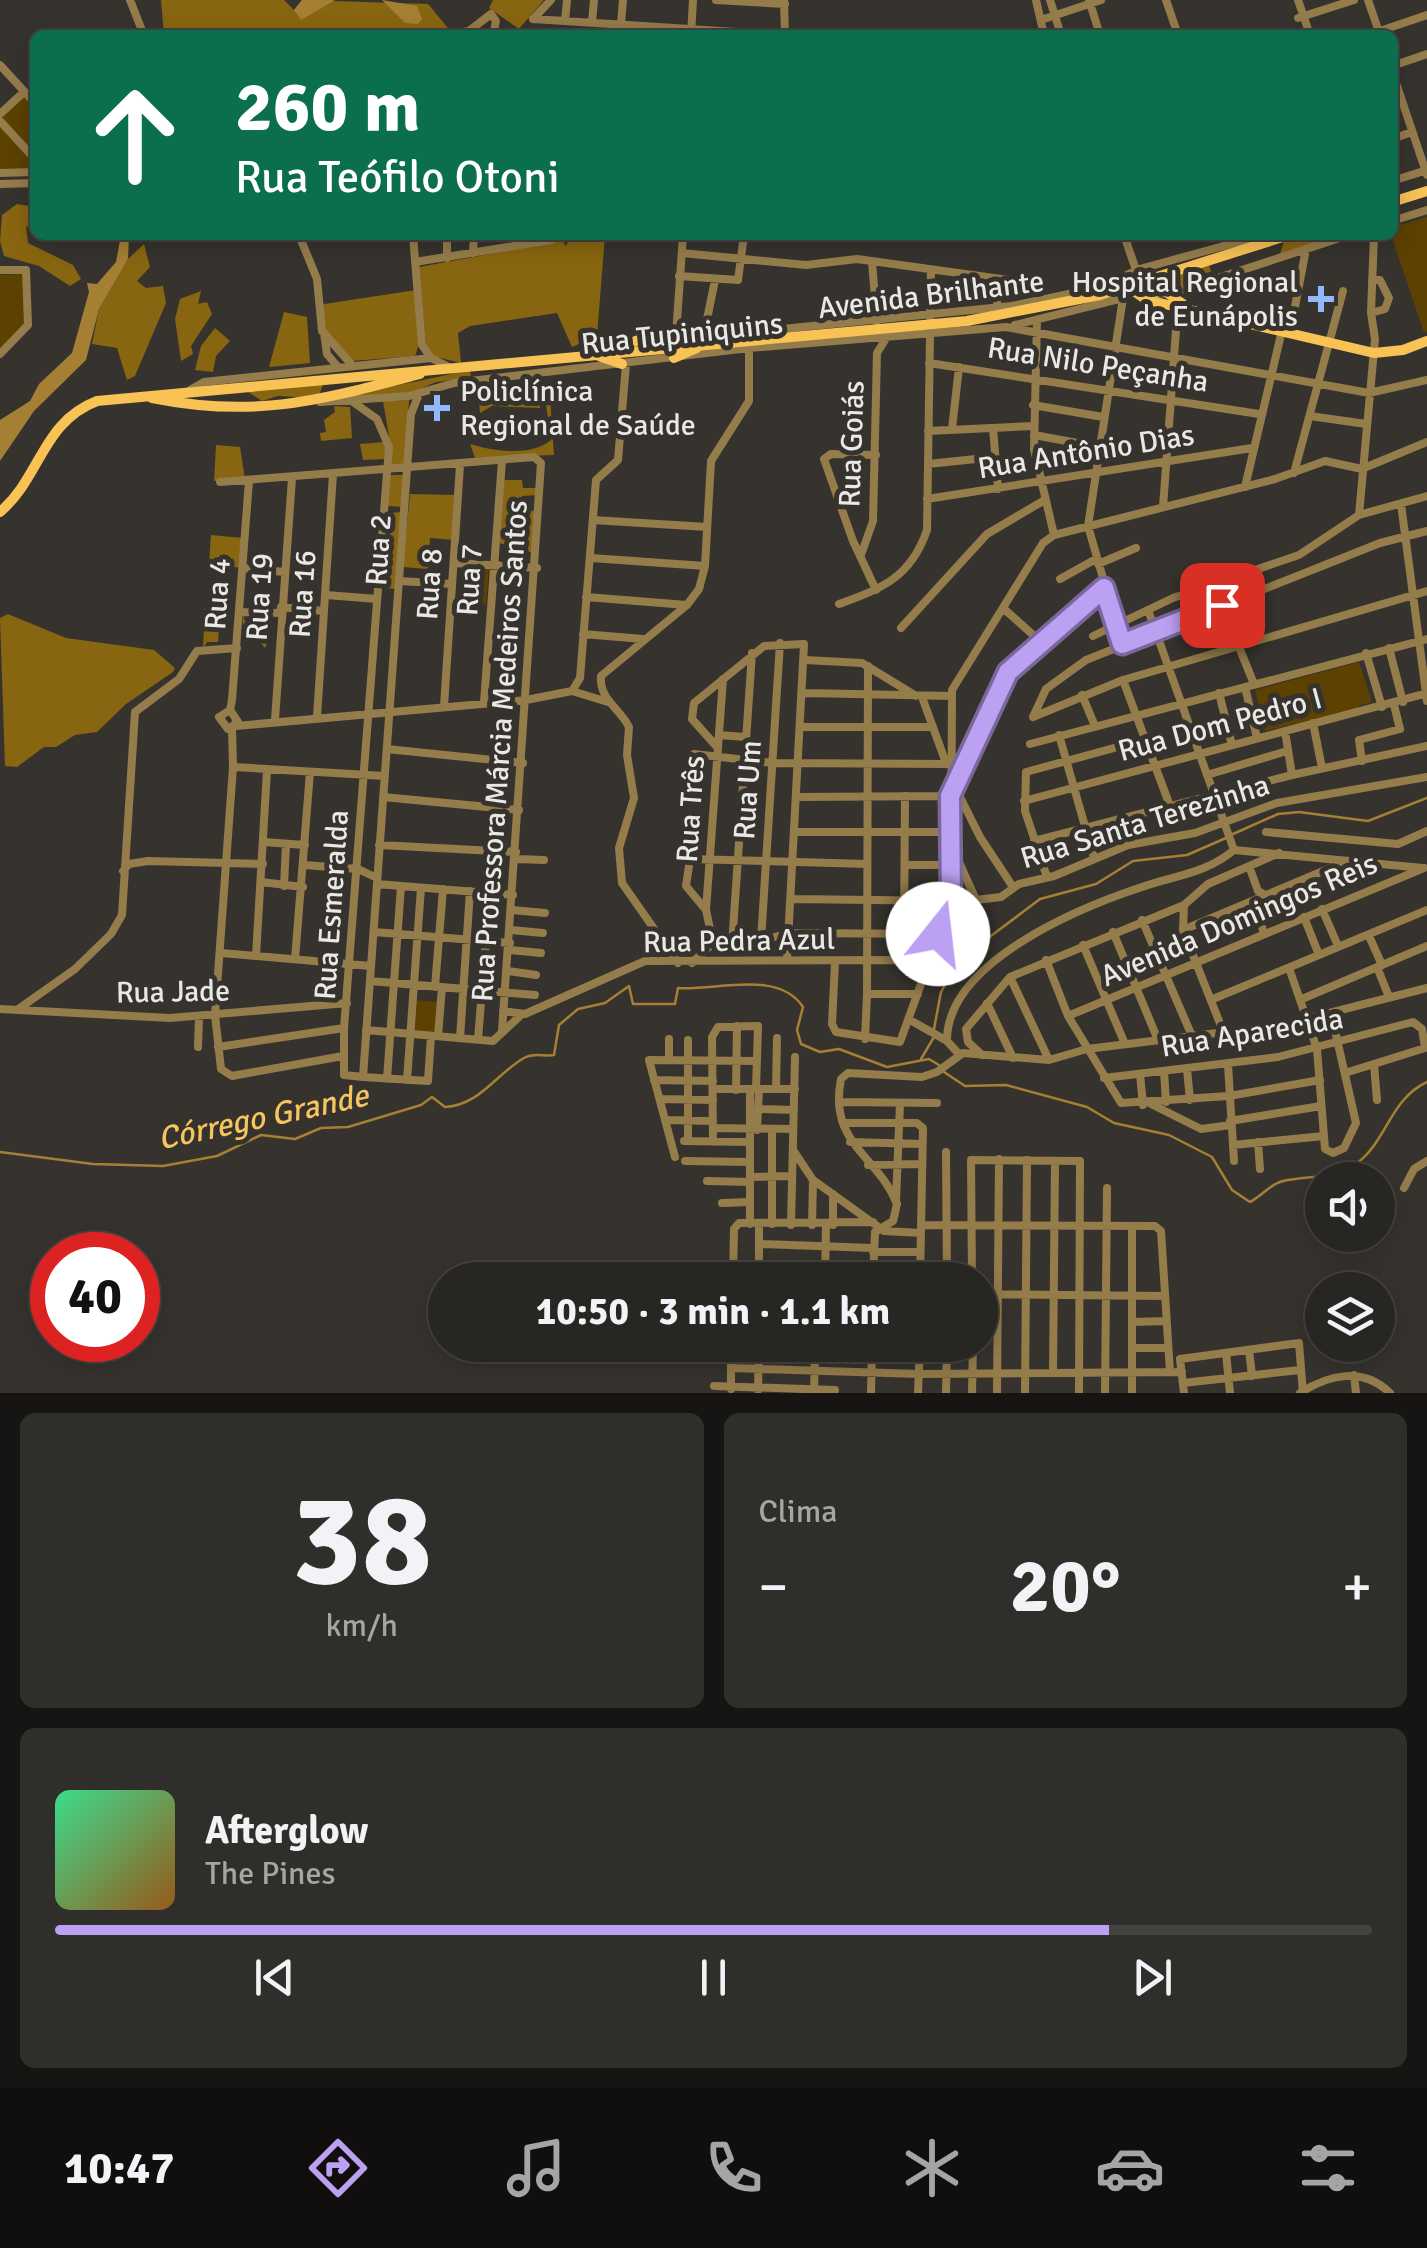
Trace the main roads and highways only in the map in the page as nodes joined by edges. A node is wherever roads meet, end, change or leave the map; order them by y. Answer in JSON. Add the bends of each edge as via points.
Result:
{"nodes":[{"id":1,"x":1427,"y":191,"type":"edge"},
{"id":2,"x":1398,"y":200,"type":"edge"},
{"id":3,"x":1245,"y":243,"type":"edge"},
{"id":4,"x":1130,"y":289,"type":"junction"},
{"id":5,"x":644,"y":336,"type":"road end"},
{"id":6,"x":1427,"y":339,"type":"edge"},
{"id":7,"x":611,"y":352,"type":"junction"},
{"id":8,"x":593,"y":355,"type":"junction"},
{"id":9,"x":624,"y":364,"type":"road end"},
{"id":10,"x":447,"y":367,"type":"junction"},
{"id":11,"x":236,"y":386,"type":"junction"},
{"id":12,"x":139,"y":396,"type":"junction"},
{"id":13,"x":242,"y":410,"type":"junction"},
{"id":14,"x":0,"y":512,"type":"edge"}],
"edges":[{"from":1,"to":2,"type":"main road"},
{"from":3,"to":4,"type":"main road","name":"Avenida Brilhante"},
{"from":4,"to":6,"type":"main road","via":[[1374,350]]},
{"from":4,"to":7,"type":"main road","name":"Avenida Brilhante","via":[[936,327]]},
{"from":5,"to":7,"type":"main road"},
{"from":7,"to":8,"type":"main road"},
{"from":8,"to":9,"type":"main road"},
{"from":8,"to":10,"type":"main road"},
{"from":10,"to":11,"type":"main road","via":[[367,368]]},
{"from":10,"to":13,"type":"main road","via":[[311,403]]},
{"from":11,"to":12,"type":"main road"},
{"from":11,"to":13,"type":"main road","via":[[232,396]]},
{"from":12,"to":13,"type":"main road"},
{"from":12,"to":14,"type":"main road","via":[[97,401],[71,413]]}]}
